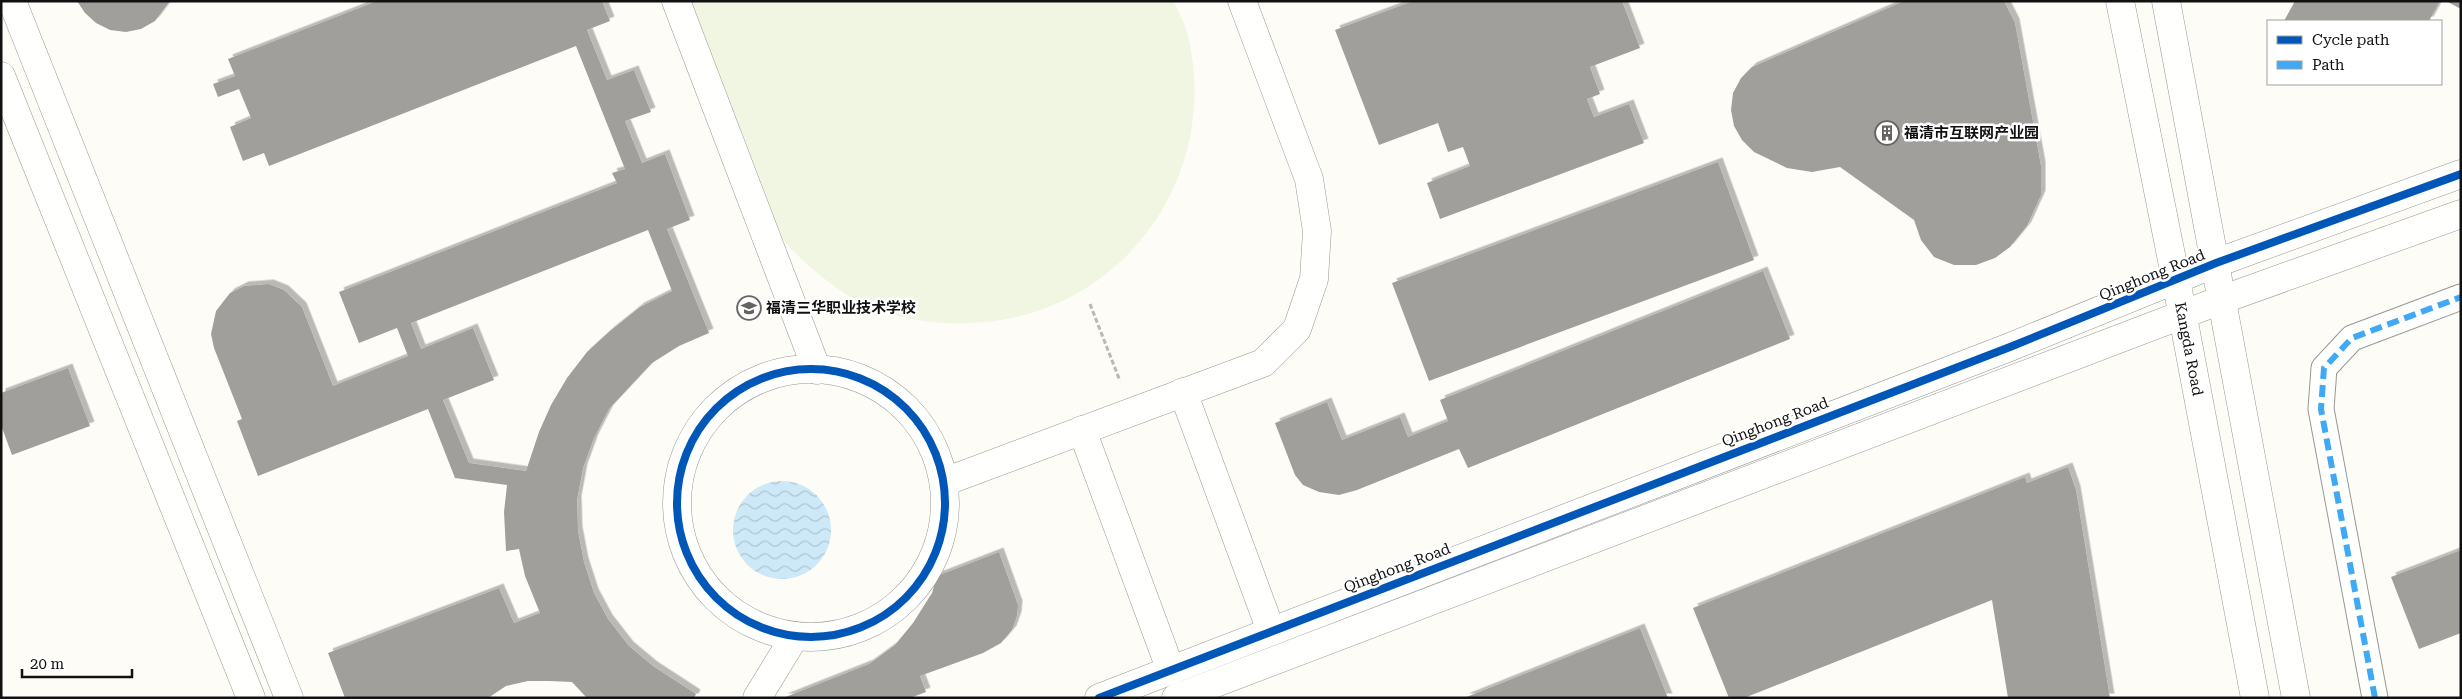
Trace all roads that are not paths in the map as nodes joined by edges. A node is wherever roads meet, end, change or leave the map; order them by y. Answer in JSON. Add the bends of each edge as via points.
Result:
{"nodes":[{"id":1,"x":12,"y":1,"type":"edge"},
{"id":2,"x":676,"y":1,"type":"edge"},
{"id":3,"x":1242,"y":1,"type":"edge"},
{"id":4,"x":2120,"y":1,"type":"edge"},
{"id":5,"x":2166,"y":1,"type":"edge"},
{"id":6,"x":1,"y":76,"type":"edge"},
{"id":7,"x":2461,"y":174,"type":"edge"},
{"id":8,"x":2461,"y":214,"type":"edge"},
{"id":9,"x":2216,"y":263,"type":"junction"},
{"id":10,"x":2176,"y":280,"type":"junction"},
{"id":11,"x":2461,"y":297,"type":"edge"},
{"id":12,"x":2221,"y":300,"type":"junction"},
{"id":13,"x":2182,"y":315,"type":"junction"},
{"id":14,"x":817,"y":370,"type":"junction"},
{"id":15,"x":1183,"y":392,"type":"junction"},
{"id":16,"x":1082,"y":430,"type":"junction"},
{"id":17,"x":944,"y":482,"type":"junction"},
{"id":18,"x":1271,"y":631,"type":"junction"},
{"id":19,"x":795,"y":636,"type":"junction"},
{"id":20,"x":1170,"y":671,"type":"junction"},
{"id":21,"x":251,"y":698,"type":"edge"},
{"id":22,"x":289,"y":698,"type":"edge"},
{"id":23,"x":757,"y":698,"type":"edge"},
{"id":24,"x":1099,"y":698,"type":"edge"},
{"id":25,"x":1176,"y":698,"type":"edge"},
{"id":26,"x":2255,"y":698,"type":"edge"},
{"id":27,"x":2296,"y":698,"type":"edge"},
{"id":28,"x":2375,"y":698,"type":"edge"}],
"edges":[{"from":1,"to":22,"type":"street"},
{"from":2,"to":14,"type":"street"},
{"from":3,"to":15,"type":"street","via":[[1309,179],[1317,231],[1314,279],[1298,329],[1263,363]]},
{"from":4,"to":10,"type":"street","name":"Kangda Road"},
{"from":5,"to":9,"type":"street"},
{"from":6,"to":21,"type":"street"},
{"from":7,"to":9,"type":"street","name":"Qinghong Road"},
{"from":8,"to":12,"type":"street"},
{"from":9,"to":10,"type":"street","name":"Qinghong Road"},
{"from":9,"to":12,"type":"street"},
{"from":10,"to":13,"type":"street","name":"Kangda Road"},
{"from":10,"to":18,"type":"street","name":"Qinghong Road"},
{"from":11,"to":28,"type":"street","via":[[2352,338],[2324,368],[2321,409]]},
{"from":12,"to":13,"type":"street"},
{"from":12,"to":27,"type":"street"},
{"from":13,"to":25,"type":"street"},
{"from":13,"to":26,"type":"street","name":"Kangda Road"},
{"from":14,"to":17,"type":"street","via":[[826,369],[868,382],[904,406],[930,440]]},
{"from":14,"to":19,"type":"street","via":[[783,372],[740,388],[706,418],[683,458],[675,503],[683,548],[705,587],[739,617],[781,635]]},
{"from":15,"to":16,"type":"street"},
{"from":15,"to":18,"type":"street"},
{"from":16,"to":17,"type":"street"},
{"from":16,"to":20,"type":"street"},
{"from":17,"to":19,"type":"street","via":[[942,533],[930,566],[905,600],[868,625],[827,637]]},
{"from":18,"to":20,"type":"street","name":"Qinghong Road"},
{"from":19,"to":23,"type":"street"},
{"from":20,"to":24,"type":"street","name":"Qinghong Road"}]}
